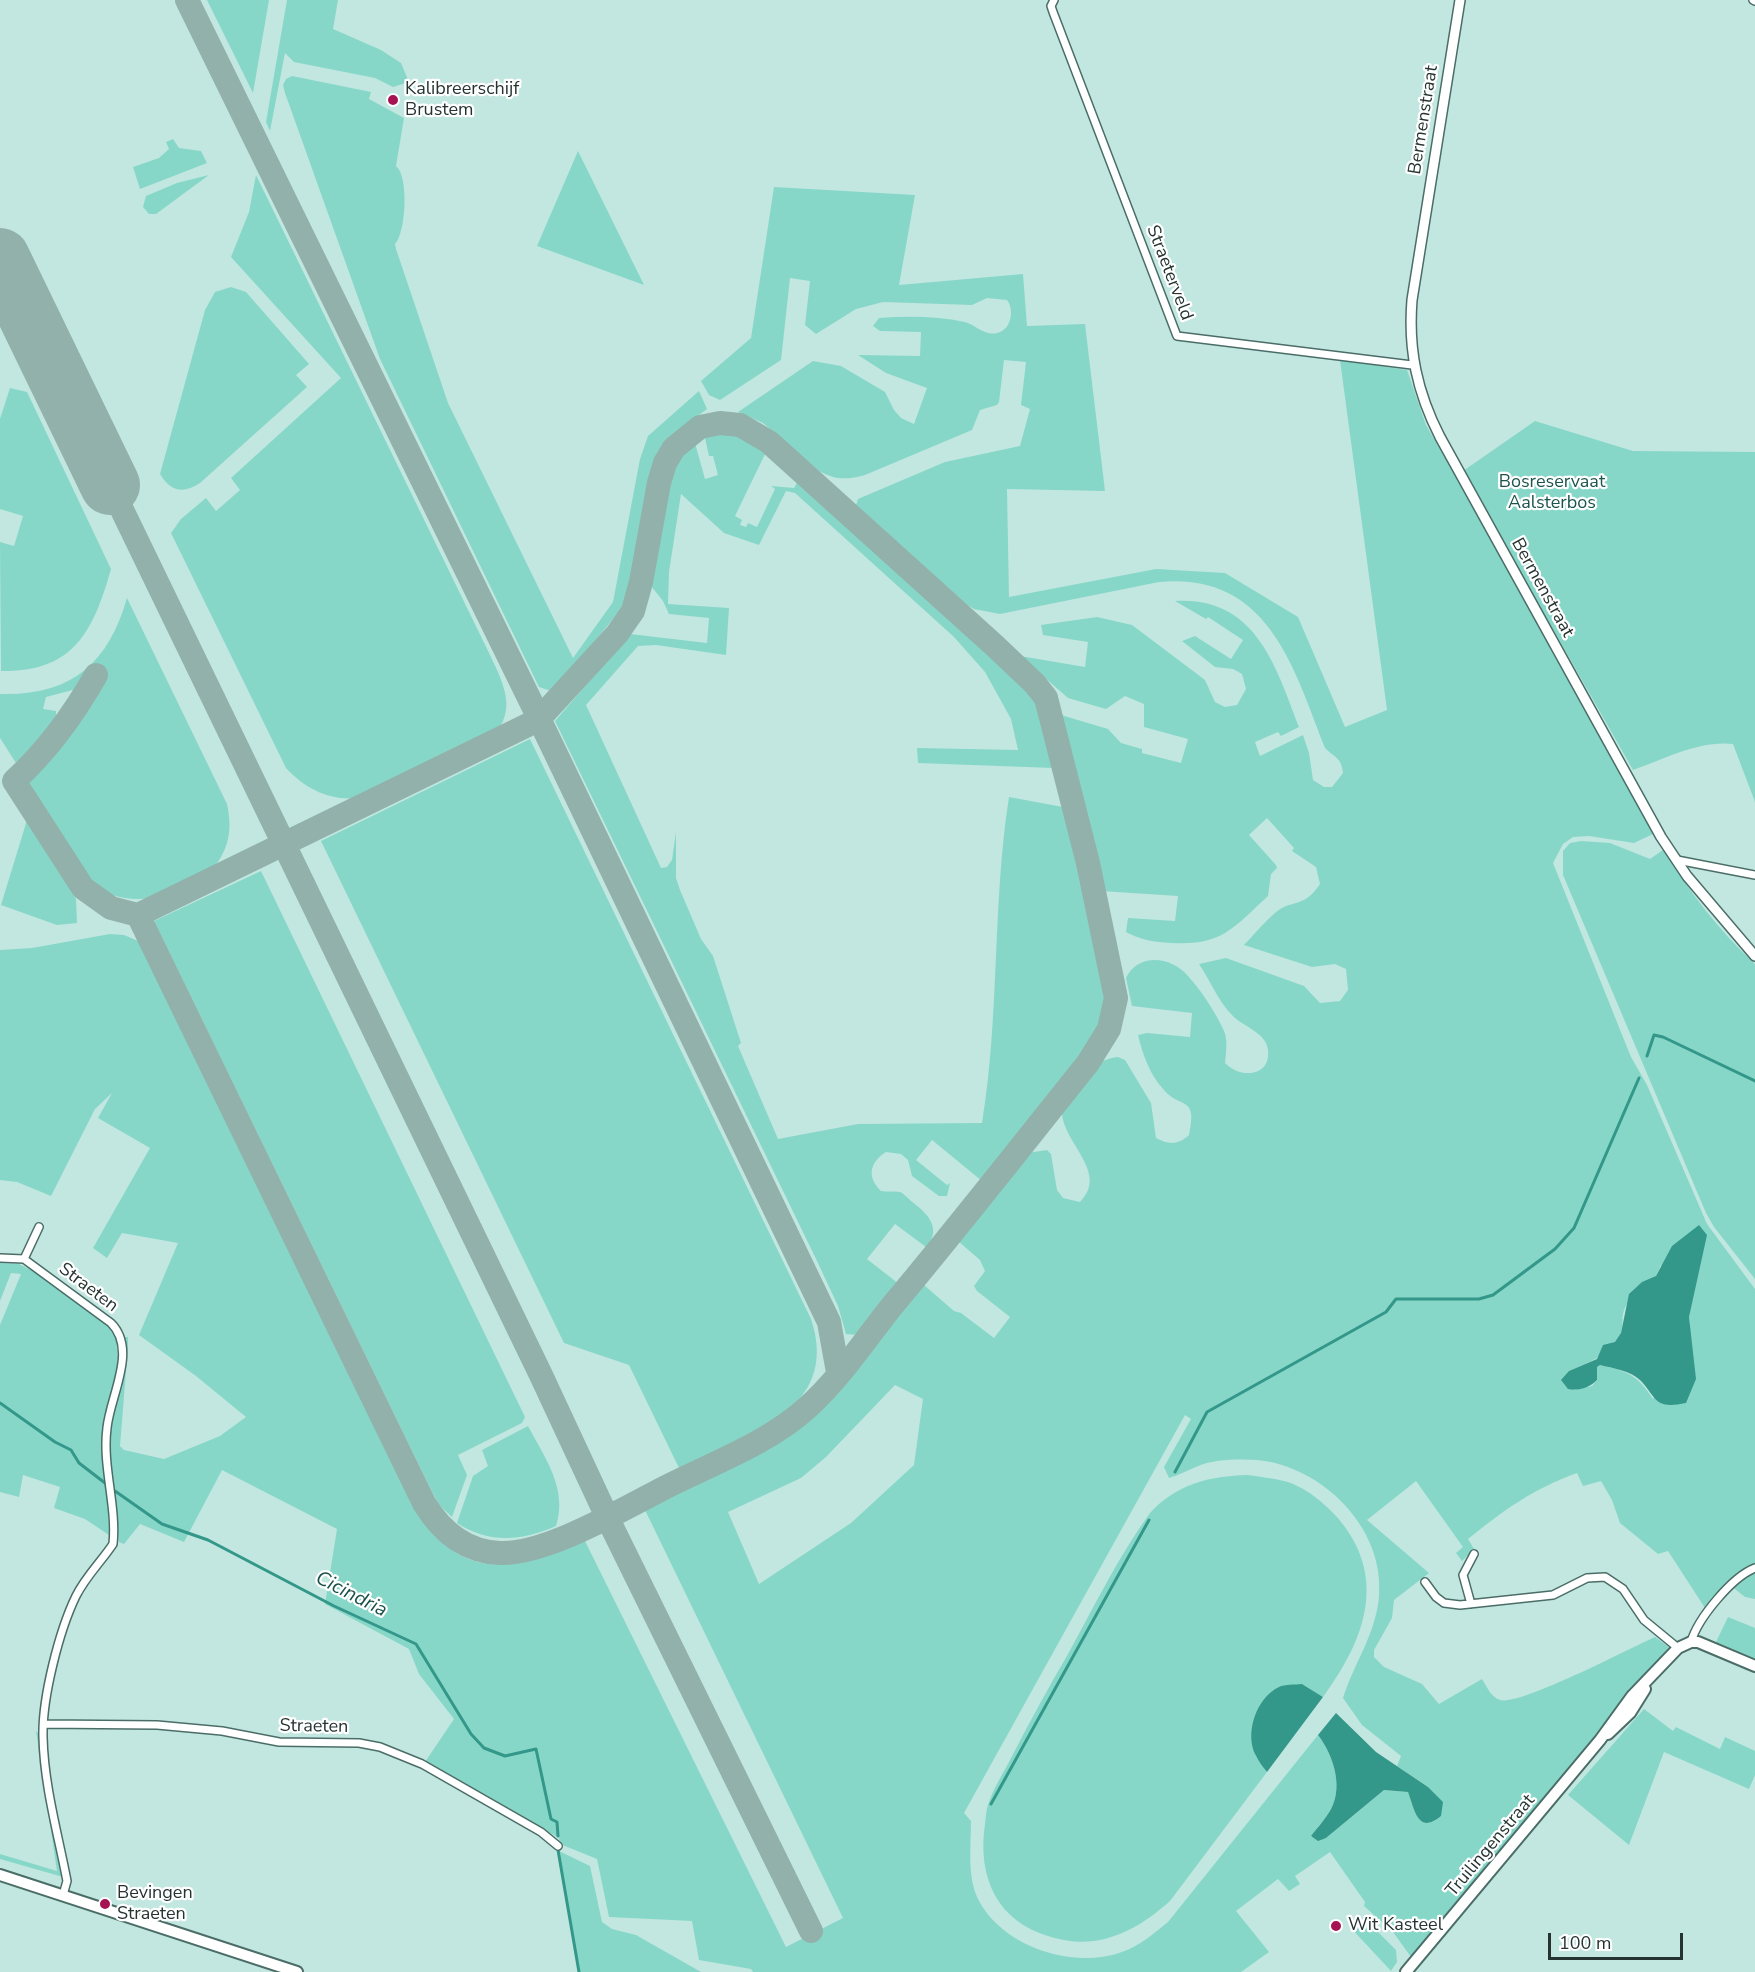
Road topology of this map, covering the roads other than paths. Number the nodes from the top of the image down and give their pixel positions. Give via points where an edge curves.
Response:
1 (1054, 0) edge
2 (1460, 0) edge
3 (1412, 364) junction
4 (1677, 861) junction
5 (1755, 875) edge
6 (1755, 956) edge
7 (39, 1227) dead end
8 (0, 1258) edge
9 (24, 1259) junction
10 (1474, 1554) dead end
11 (1755, 1568) edge
12 (1425, 1582) dead end
13 (1471, 1604) junction
14 (1691, 1642) junction
15 (1678, 1648) junction
16 (1755, 1666) edge
17 (44, 1724) junction
18 (558, 1846) dead end
19 (0, 1875) edge
20 (63, 1895) junction
21 (297, 1972) edge
22 (1406, 1972) edge

1 - 3 street, Straeterveld via 1053,12 1177,336
2 - 3 street, Bermenstraat via 1412,300
3 - 4 street, Bermenstraat via 1440,437
4 - 5 street
4 - 6 street, Bermenstraat
7 - 9 street
8 - 9 street
9 - 17 street, Straeten via 111,1323 119,1331 122,1344 120,1375 106,1437 114,1544 87,1578 66,1618
10 - 13 street via 1463,1575
11 - 14 street via 1733,1583 1699,1623
12 - 13 street via 1444,1603
13 - 15 street via 1553,1595 1587,1578 1605,1577 1623,1589 1644,1620
14 - 15 main road, Truilingenstraat
14 - 16 main road via 1706,1644
15 - 22 main road, Truilingenstraat via 1649,1682 1630,1713 1600,1740
17 - 18 street, Straeten via 157,1725 222,1731 279,1742 380,1747 422,1764 541,1832
17 - 20 street, Straeten via 46,1764 67,1881
19 - 20 main road
20 - 21 main road

